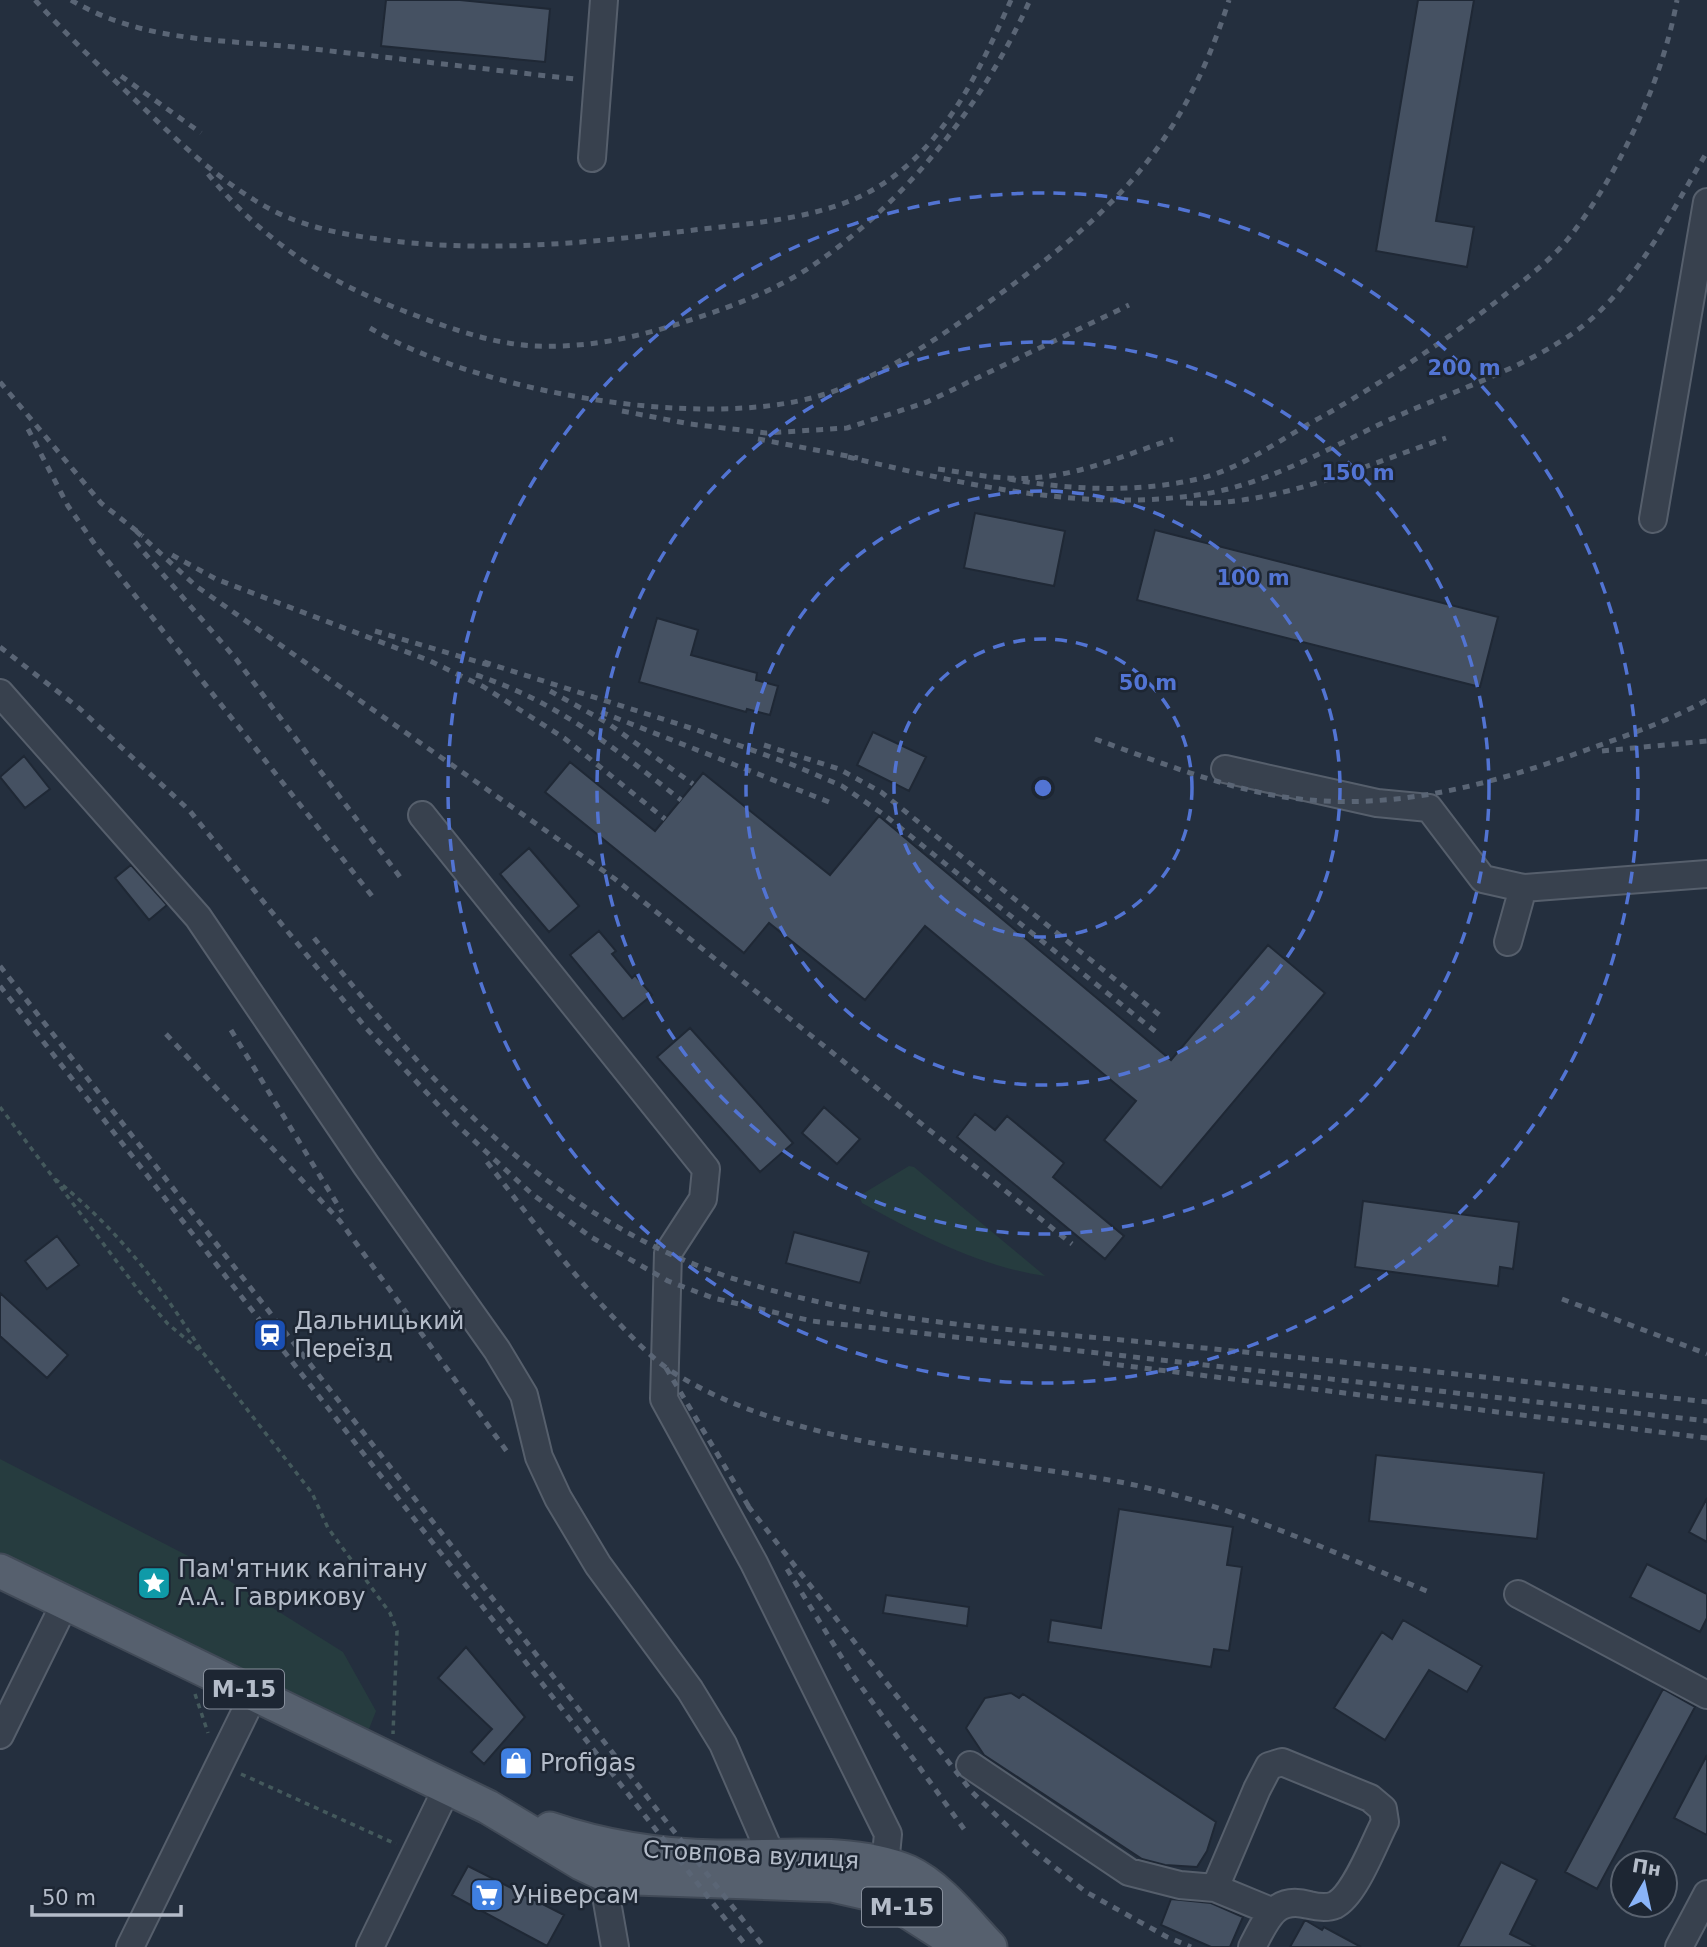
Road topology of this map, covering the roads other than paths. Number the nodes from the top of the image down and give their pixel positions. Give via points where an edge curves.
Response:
1 (604, 0) edge
2 (592, 158) dead end
3 (1707, 202) edge
4 (1653, 519) dead end
5 (0, 693) edge
6 (1225, 768) dead end
7 (422, 816) dead end
8 (1707, 874) edge
9 (1523, 888) junction
10 (1508, 942) dead end
11 (0, 1571) edge
12 (1518, 1594) dead end
13 (65, 1603) junction
14 (254, 1694) junction
15 (1707, 1695) edge
16 (0, 1735) edge
17 (970, 1765) dead end
18 (447, 1788) junction
19 (488, 1807) junction
20 (772, 1857) junction
21 (885, 1865) junction
22 (602, 1873) junction
23 (1215, 1888) junction
24 (1707, 1894) edge
25 (1271, 1911) junction
26 (130, 1947) edge
27 (370, 1947) edge
28 (615, 1947) edge
29 (963, 1947) edge
30 (990, 1947) edge
31 (1252, 1947) edge
32 (1679, 1947) edge

1 - 2 street
3 - 4 street
5 - 20 street via 205,927 497,1350 524,1395 540,1457 558,1498 598,1565 690,1690 723,1744
6 - 9 street via 1377,803 1429,808 1483,879
7 - 21 street via 706,1169 703,1199 668,1253 664,1399 754,1563 888,1834
8 - 9 street
9 - 10 street
11 - 13 main road, М-15
12 - 15 street
13 - 14 main road, М-15
13 - 16 street
14 - 18 main road, М-15
14 - 26 street
17 - 23 street via 1129,1871 1180,1885
18 - 19 main road, М-15
18 - 27 street
19 - 20 main road, Стовпова вулиця / М-15 via 587,1842 677,1854
19 - 22 main road, М-15
20 - 21 main road, Стовпова вулиця / М-15
21 - 30 main road, Стовпова вулиця / М-15 via 928,1884
22 - 28 street
22 - 29 main road, Стовпова вулиця / М-15 via 832,1885 885,1897
23 - 25 street
23 - 25 street via 1269,1766 1282,1762 1370,1798 1383,1809 1385,1822 1347,1896 1334,1906 1295,1901
24 - 32 street
25 - 31 street

